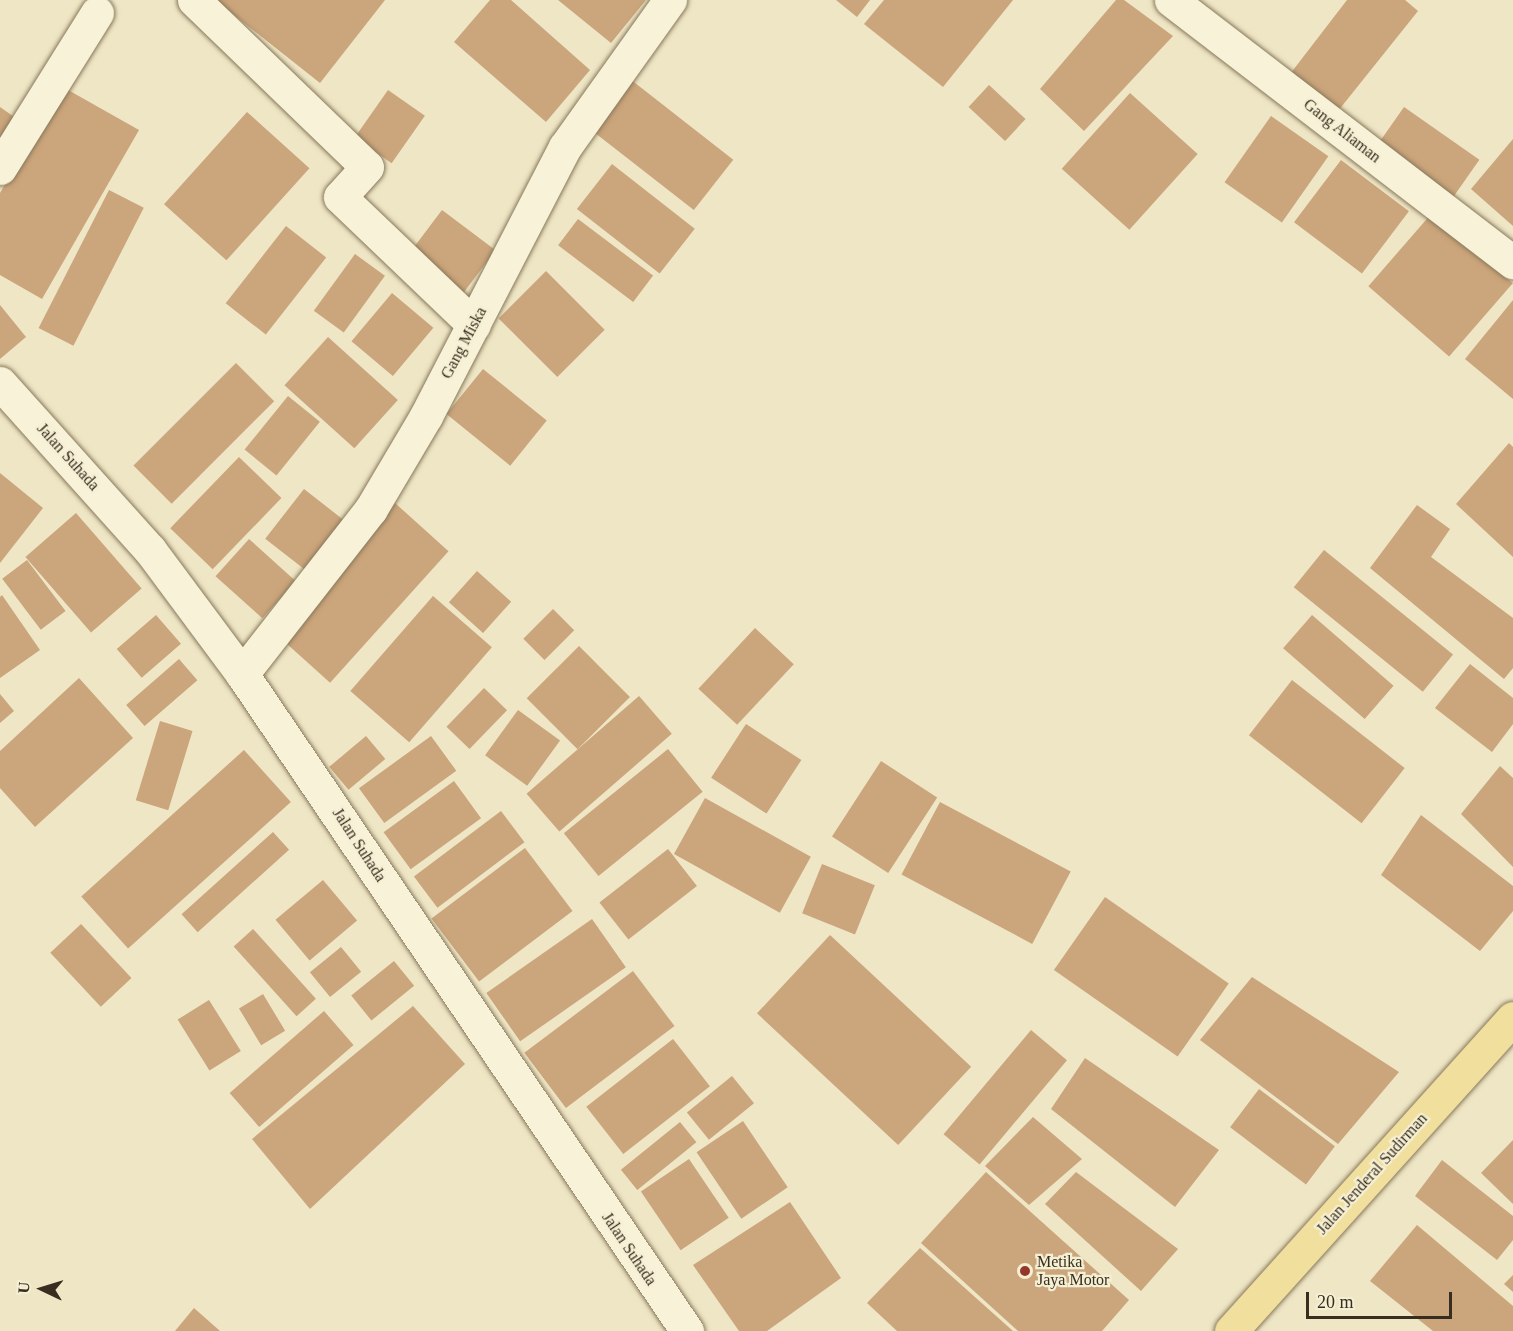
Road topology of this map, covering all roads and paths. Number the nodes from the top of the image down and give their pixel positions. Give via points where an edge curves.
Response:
1 (194, 0) edge
2 (670, 0) edge
3 (1171, 0) edge
4 (97, 13) dead end
5 (0, 168) edge
6 (1513, 262) edge
7 (474, 325) junction
8 (0, 383) edge
9 (242, 674) junction
10 (1513, 1018) edge
11 (687, 1331) edge
12 (1231, 1331) edge

1 - 7 street via 367,167 340,198
2 - 7 street, Gang Miska via 565,147
3 - 6 street, Gang Aliaman
4 - 5 street
7 - 9 street, Gang Miska via 371,509
8 - 9 street, Jalan Suhada via 150,550
9 - 11 street, Jalan Suhada
10 - 12 main road, Jalan Jenderal Sudirman

